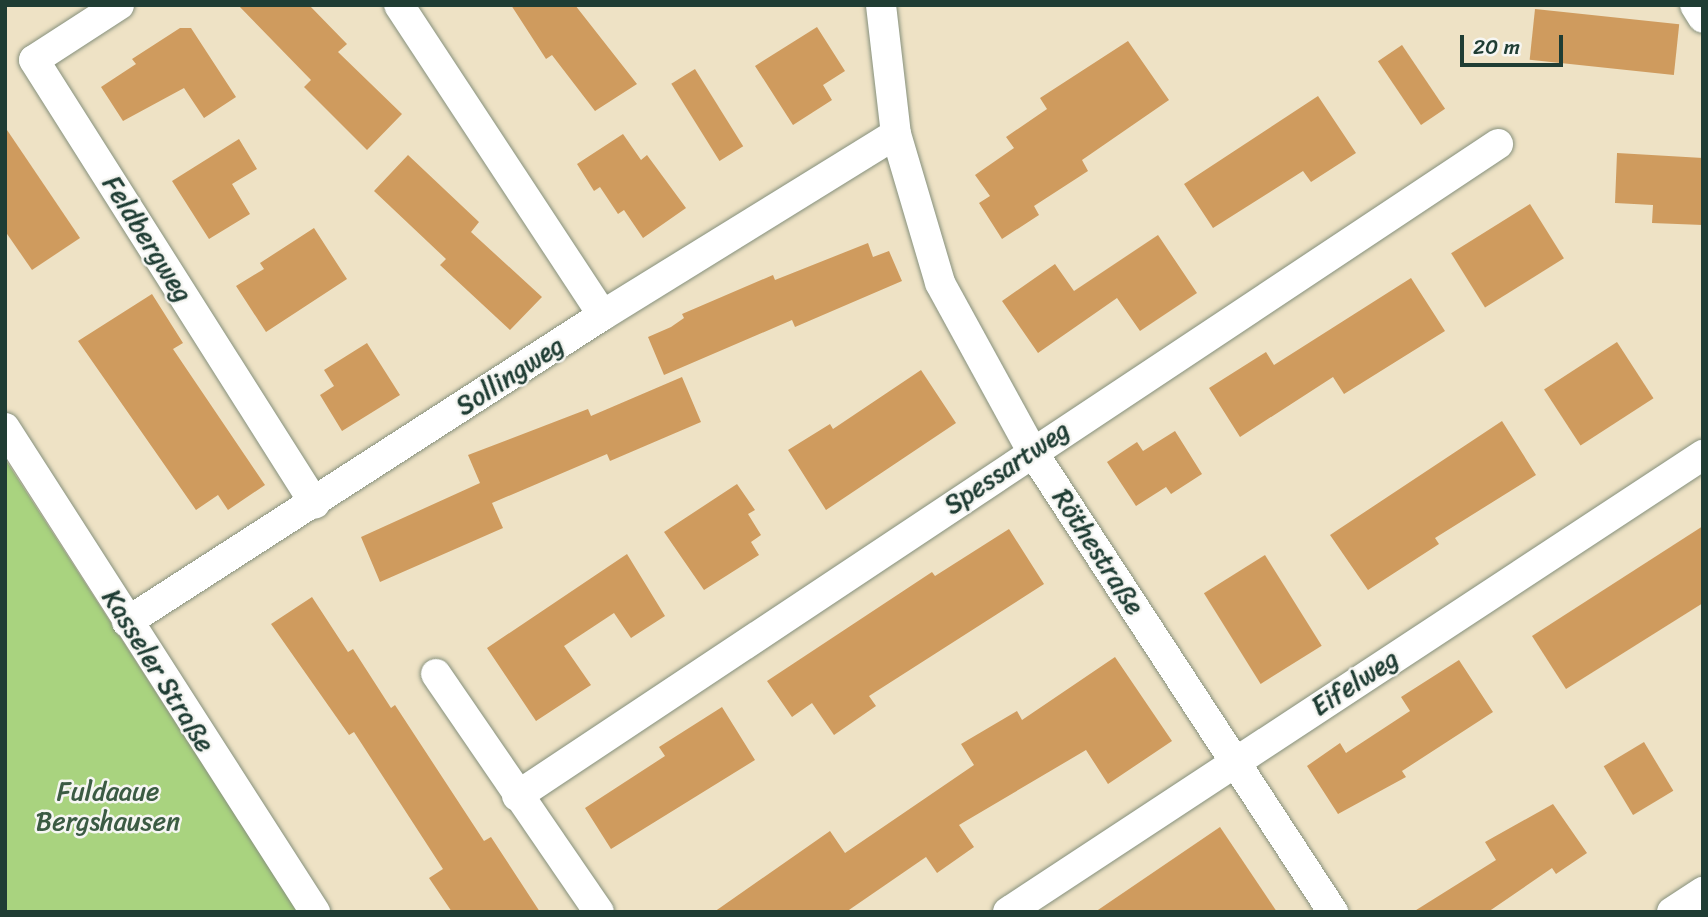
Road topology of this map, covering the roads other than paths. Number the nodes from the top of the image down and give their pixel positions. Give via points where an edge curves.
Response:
1 (119, 5) edge
2 (399, 5) edge
3 (881, 5) edge
4 (1695, 5) edge
5 (1703, 18) edge
6 (895, 134) junction
7 (1498, 144) dead end
8 (603, 314) junction
9 (5, 428) edge
10 (1032, 452) junction
11 (1703, 455) edge
12 (315, 505) junction
13 (127, 622) junction
14 (436, 674) dead end
15 (1235, 762) junction
16 (517, 796) junction
17 (1703, 892) edge
18 (315, 912) edge
19 (599, 912) edge
20 (1008, 912) edge
21 (1333, 912) edge
22 (1672, 912) edge

1 - 12 street, Feldbergweg via 34,60
2 - 8 street
3 - 6 street, Röthestraße
4 - 5 street
6 - 8 street, Sollingweg
6 - 10 street, Röthestraße via 940,283
7 - 10 street, Spessartweg
8 - 12 street, Sollingweg
9 - 13 street, Kasseler Straße
10 - 15 street, Röthestraße
10 - 16 street, Spessartweg
11 - 15 street, Eifelweg
12 - 13 street, Sollingweg
13 - 18 street, Kasseler Straße
14 - 16 street
15 - 20 street, Eifelweg
15 - 21 street, Röthestraße
16 - 19 street
17 - 22 street

